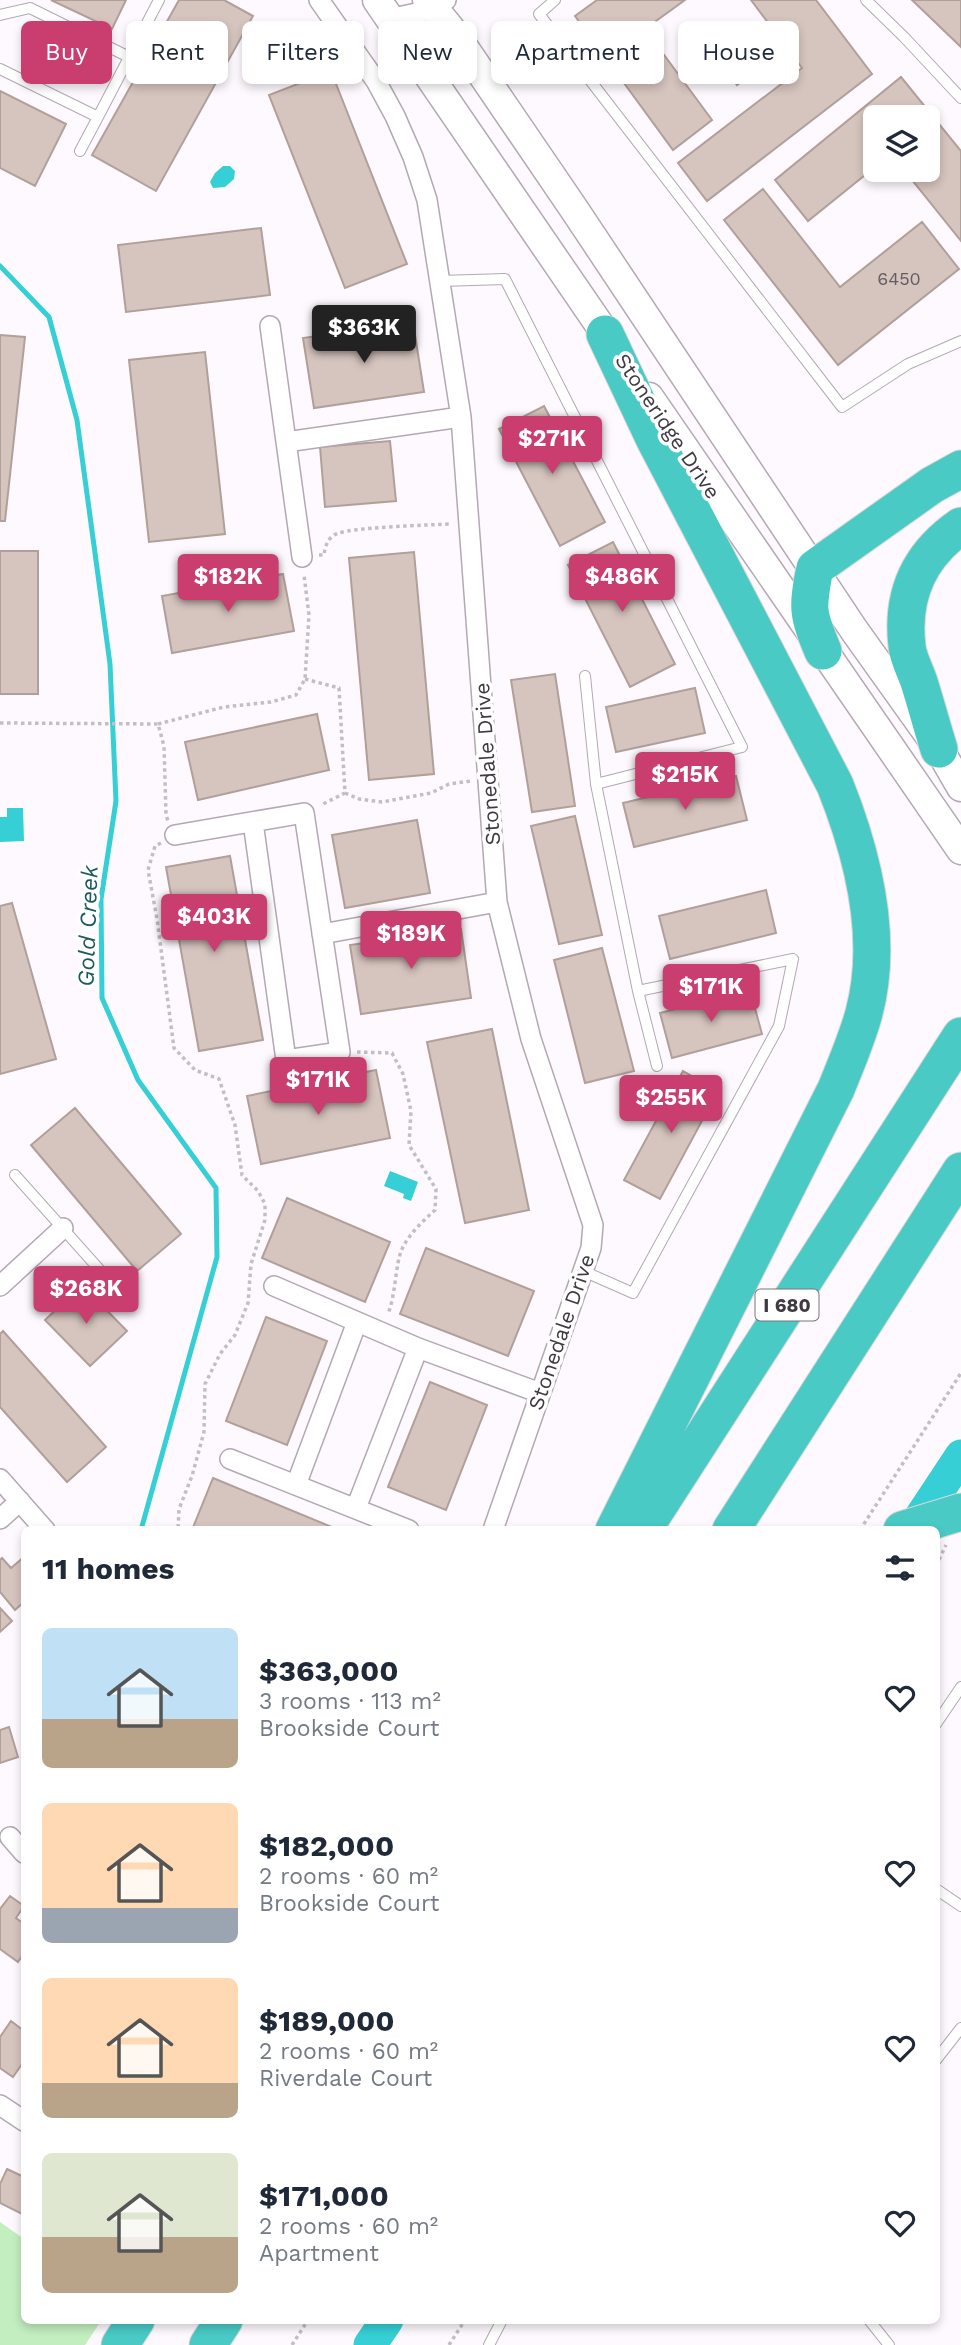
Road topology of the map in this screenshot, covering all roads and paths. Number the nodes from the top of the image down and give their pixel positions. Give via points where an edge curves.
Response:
1 (159, 0) edge
2 (319, 0) edge
3 (555, 0) edge
4 (866, 0) edge
5 (436, 3) edge
6 (389, 6) edge
7 (0, 16) edge
8 (148, 21) edge
9 (126, 56) edge
10 (126, 63) edge
11 (0, 69) edge
12 (961, 98) edge
13 (97, 117) junction
14 (80, 151) dead end
15 (440, 281) junction
16 (270, 326) dead end
17 (605, 334) junction
18 (961, 341) edge
19 (461, 417) junction
20 (286, 442) junction
21 (961, 469) edge
22 (469, 523) junction
23 (961, 526) edge
24 (302, 557) junction
25 (815, 568) junction
26 (823, 651) junction
27 (585, 676) dead end
28 (305, 679) junction
29 (0, 723) edge
30 (158, 724) junction
31 (939, 749) junction
32 (487, 777) junction
33 (596, 784) junction
34 (961, 787) edge
35 (345, 793) junction
36 (304, 813) junction
37 (253, 822) junction
38 (175, 835) junction
39 (961, 850) edge
40 (497, 902) junction
41 (322, 934) junction
42 (638, 991) junction
43 (961, 1036) edge
44 (340, 1052) junction
45 (657, 1066) dead end
46 (961, 1171) edge
47 (15, 1175) dead end
48 (62, 1228) junction
49 (583, 1271) junction
50 (107, 1278) dead end
51 (0, 1286) edge
52 (274, 1286) dead end
53 (357, 1322) junction
54 (382, 1333) junction
55 (418, 1348) junction
56 (961, 1373) edge
57 (540, 1393) junction
58 (230, 1458) dead end
59 (0, 1479) edge
60 (296, 1485) junction
61 (20, 1501) junction
62 (356, 1508) junction
63 (961, 1512) edge
64 (0, 1519) edge
65 (42, 1526) edge
66 (178, 1526) edge
67 (399, 1526) edge
68 (494, 1526) edge
69 (616, 1526) edge
70 (646, 1526) edge
71 (734, 1526) edge
72 (863, 1526) edge
73 (915, 1526) edge
74 (961, 1687) edge
75 (940, 1718) edge
76 (10, 1837) dead end
77 (21, 1850) edge
78 (940, 1892) edge
79 (961, 1906) edge
80 (961, 2028) edge
81 (940, 2055) edge
82 (0, 2105) edge
83 (21, 2119) edge
84 (133, 2324) edge
85 (221, 2324) edge
86 (305, 2324) edge
87 (463, 2324) edge
88 (500, 2324) edge
89 (872, 2324) edge
90 (120, 2345) edge
91 (208, 2345) edge
92 (292, 2345) edge
93 (449, 2345) edge
94 (489, 2345) edge
95 (889, 2345) edge

1 - 8 lane
2 - 15 street, Stonedale Drive via 376,81 399,126 427,200
3 - 18 lane via 539,14 842,407 908,364
4 - 12 lane
5 - 6 street
5 - 25 main road, Stoneridge Drive
6 - 17 main road, Stoneridge Drive
7 - 9 lane via 30,8
10 - 13 lane
11 - 13 lane
13 - 14 lane
15 - 19 street, Stonedale Drive
15 - 33 lane via 505,279 742,747
16 - 20 street
17 - 26 main road, Stoneridge Drive
17 - 69 highway via 655,440 835,785 853,829 870,921 865,1011 836,1089
19 - 20 street
19 - 22 street, Stonedale Drive
20 - 24 street
21 - 25 highway
22 - 24 path via 335,534 324,555
22 - 32 street, Stonedale Drive
23 - 31 highway via 925,559 911,587 905,617 907,649
24 - 28 path via 309,615
25 - 26 highway via 809,618
25 - 31 main road, Stoneridge Drive
26 - 39 main road, Stoneridge Drive
27 - 33 lane
28 - 30 path via 296,695
28 - 35 path via 339,688
29 - 30 path
30 - 38 path via 164,746 166,815
31 - 34 main road, Stoneridge Drive
32 - 35 path via 382,802
32 - 40 street, Stonedale Drive
33 - 42 lane
35 - 36 path
36 - 37 street
36 - 41 street
37 - 38 street
37 - 44 street via 286,1060
38 - 66 path via 155,846 148,870 174,1048 195,1070 219,1079 235,1125 242,1175 265,1204 265,1220 251,1264 248,1304 236,1335 205,1384 204,1432 179,1509
40 - 41 street
40 - 49 street, Stonedale Drive via 531,1040 593,1225
41 - 44 street
42 - 45 lane
42 - 49 lane via 793,959 779,1026 633,1293
43 - 70 highway, I 680
44 - 54 path via 392,1053 411,1111 409,1145 436,1189 435,1210 402,1249 394,1299
46 - 71 highway
47 - 48 lane
48 - 50 lane
48 - 51 street
49 - 57 street, Stonedale Drive
52 - 53 street
53 - 54 street
53 - 60 street
54 - 55 street
55 - 57 street
55 - 62 street
56 - 72 path
57 - 68 street, Stonedale Drive
58 - 60 street
59 - 61 street
60 - 62 street
61 - 64 street
61 - 65 street
62 - 67 street
63 - 73 highway
74 - 75 lane
76 - 77 street
78 - 79 lane
80 - 81 lane
82 - 83 street
84 - 90 highway
85 - 91 highway
86 - 92 path
87 - 93 path
88 - 94 lane
89 - 95 lane

